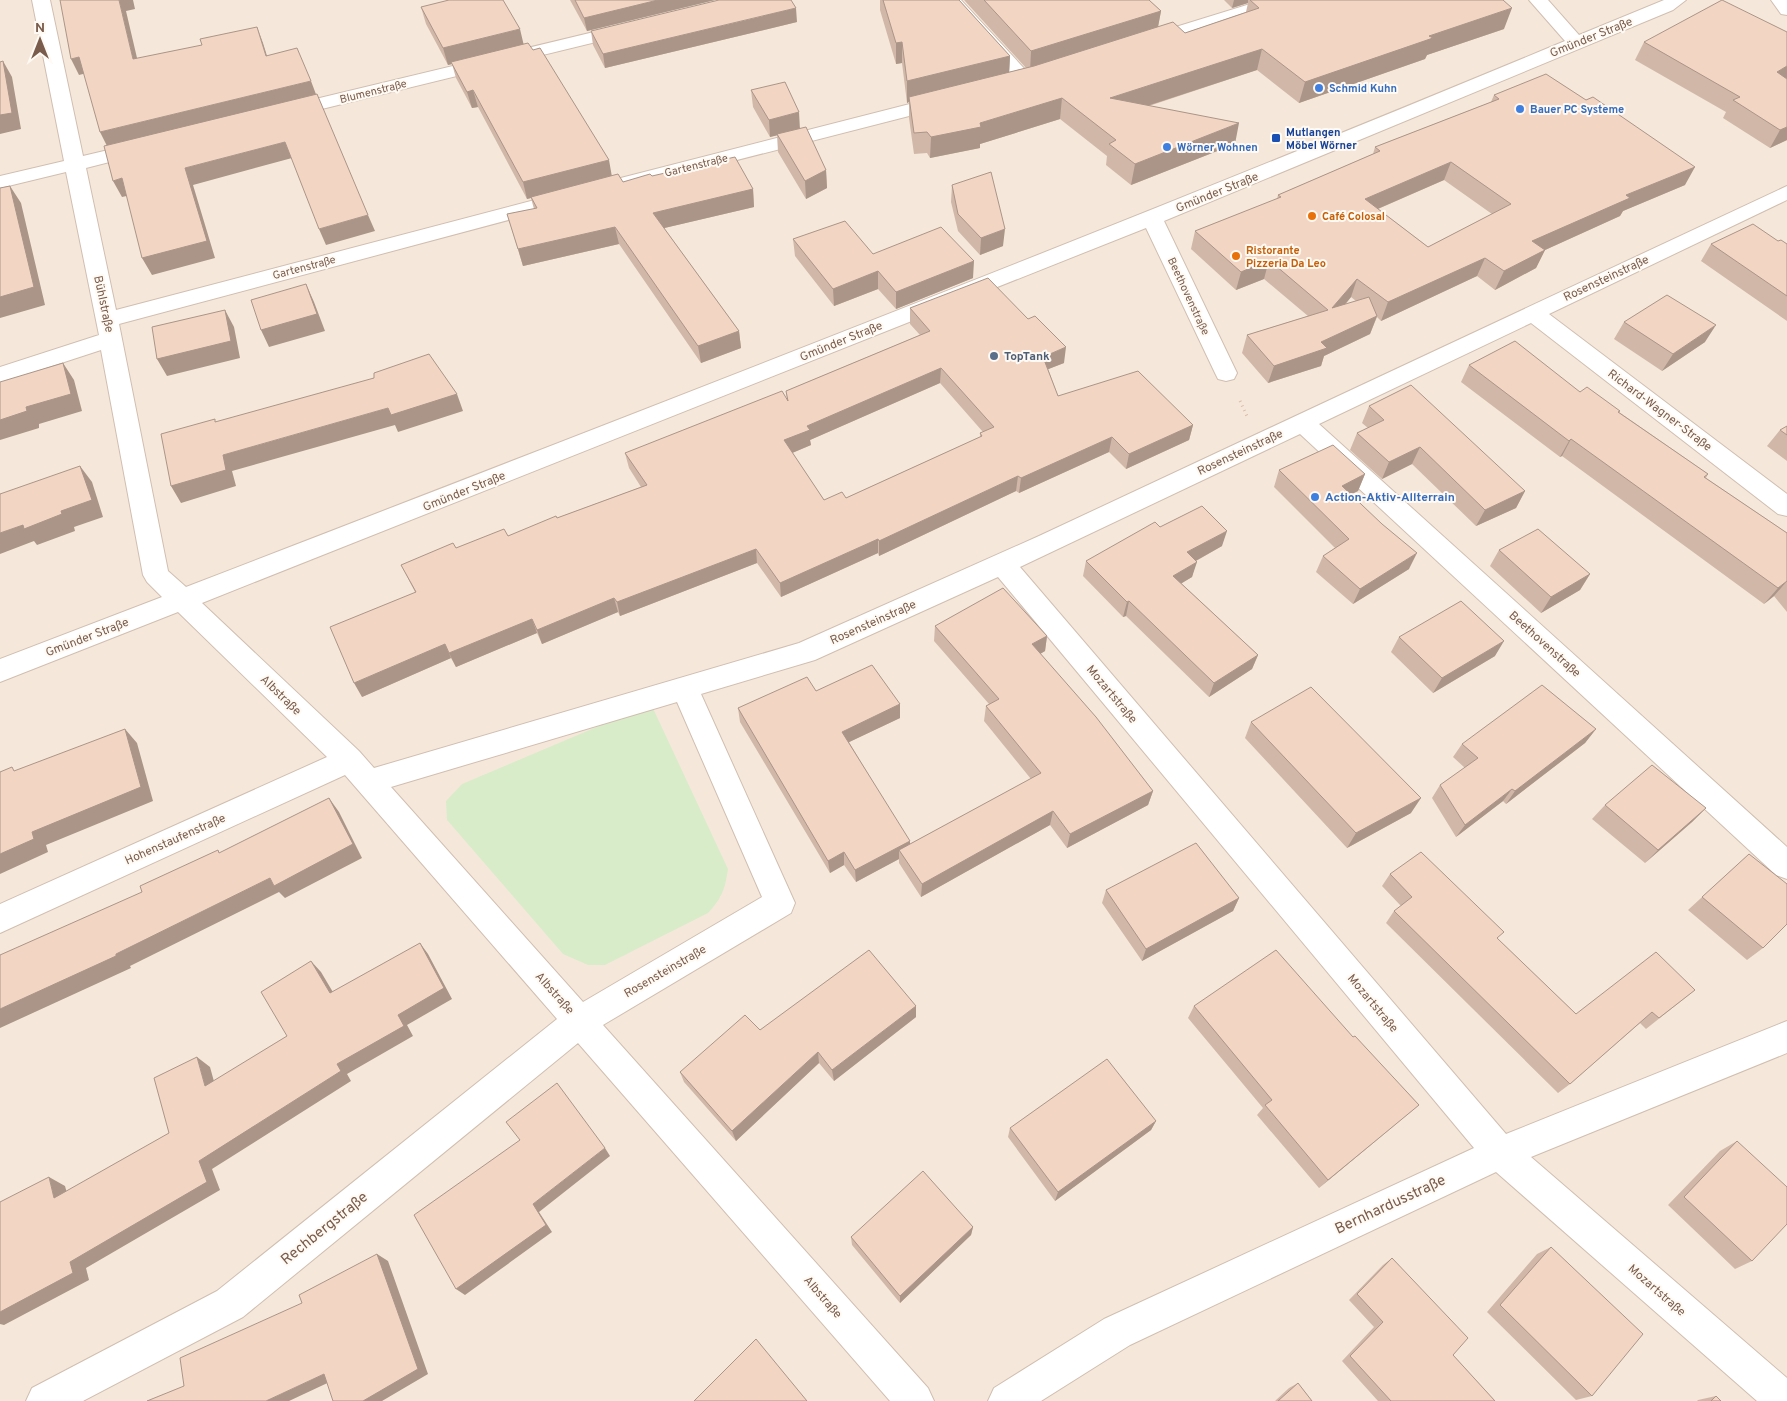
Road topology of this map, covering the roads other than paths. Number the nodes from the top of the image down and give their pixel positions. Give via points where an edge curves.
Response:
1 (41, 0) edge
2 (951, 0) edge
3 (1282, 0) edge
4 (1538, 0) edge
5 (1677, 0) edge
6 (1780, 0) edge
7 (1787, 10) edge
8 (640, 26) edge
9 (1576, 43) junction
10 (1129, 48) edge
11 (1044, 75) edge
12 (967, 95) edge
13 (266, 117) edge
14 (161, 143) edge
15 (74, 164) junction
16 (0, 182) edge
17 (1787, 192) edge
18 (1152, 218) junction
19 (1533, 313) junction
20 (109, 330) junction
21 (1226, 373) road end
22 (0, 374) edge
23 (1302, 422) junction
24 (1787, 507) edge
25 (1002, 564) junction
26 (180, 600) junction
27 (0, 671) edge
28 (684, 687) junction
29 (358, 771) junction
30 (1787, 866) edge
31 (0, 919) edge
32 (580, 1021) junction
33 (1787, 1037) edge
34 (1500, 1152) junction
35 (45, 1401) edge
36 (915, 1401) edge
37 (1007, 1401) edge
38 (1785, 1401) edge

1 - 15 street, Bühlstraße
2 - 11 street via 1015,83
3 - 10 street
4 - 9 street
5 - 9 street, Gmünder Straße
6 - 7 street
8 - 13 street, Blumenstraße
9 - 18 street, Gmünder Straße
12 - 20 street, Gartenstraße via 591,191
14 - 15 street
15 - 16 street
15 - 20 street, Bühlstraße
17 - 19 street, Rosensteinstraße via 1738,225
18 - 21 street, Beethovenstraße
18 - 26 street, Gmünder Straße
19 - 23 street, Rosensteinstraße
19 - 24 street, Richard-Wagner-Straße
20 - 22 street, Gartenstraße
20 - 26 street, Bühlstraße via 156,575
23 - 25 street, Rosensteinstraße
23 - 30 street, Beethovenstraße
25 - 28 street, Rosensteinstraße via 806,652
25 - 34 street, Mozartstraße
26 - 27 street, Gmünder Straße
26 - 29 street, Albstraße
28 - 29 street, Rosensteinstraße
28 - 32 street, Rosensteinstraße via 780,903
29 - 31 street, Hohenstaufenstraße
29 - 32 street, Albstraße
32 - 35 street, Rechbergstraße via 230,1304
32 - 36 street, Albstraße
33 - 34 street, Bernhardusstraße
34 - 37 street, Bernhardusstraße via 1117,1332
34 - 38 street, Mozartstraße

